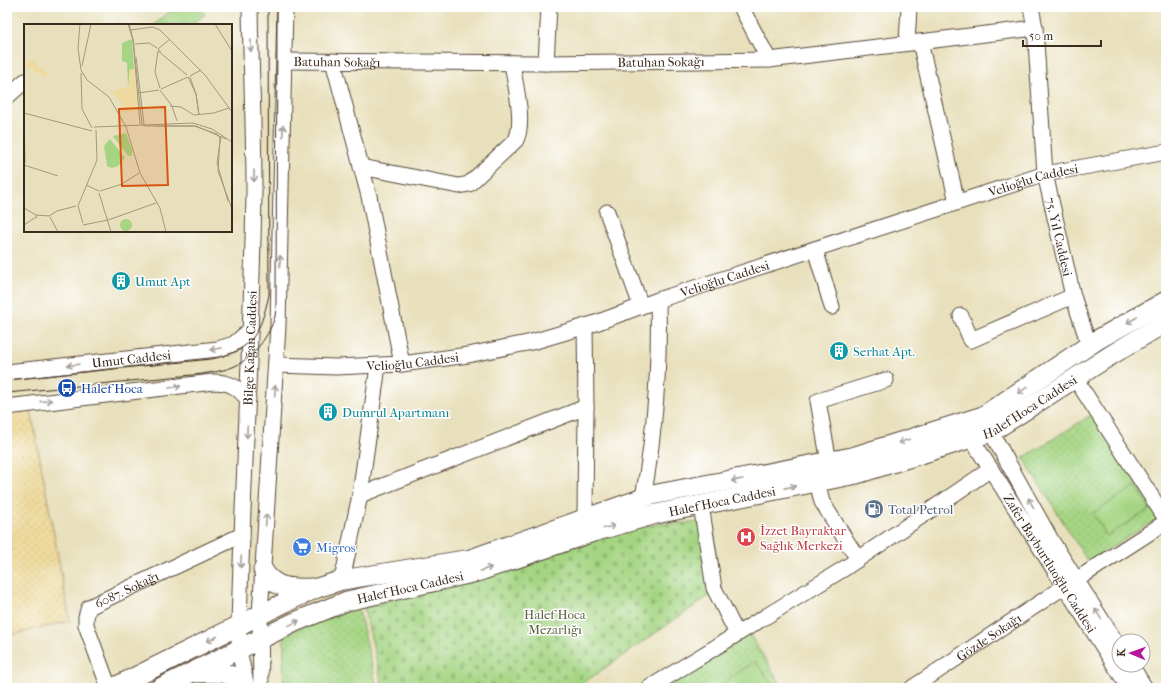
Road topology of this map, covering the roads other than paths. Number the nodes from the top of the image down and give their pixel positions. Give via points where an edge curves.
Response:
1 (250, 7) edge
2 (285, 7) edge
3 (549, 7) edge
4 (741, 7) edge
5 (909, 7) edge
6 (1031, 7) edge
7 (1035, 28) junction
8 (913, 42) junction
9 (769, 60) junction
10 (285, 61) junction
11 (333, 61) junction
12 (512, 63) junction
13 (546, 63) junction
14 (24, 82) edge
15 (7, 97) edge
16 (1166, 152) edge
17 (361, 167) junction
18 (1045, 174) junction
19 (957, 202) junction
20 (607, 212) dead end
21 (815, 249) junction
22 (1073, 296) junction
23 (658, 300) junction
24 (1166, 301) edge
25 (641, 306) junction
26 (832, 307) dead end
27 (961, 316) dead end
28 (1166, 322) edge
29 (584, 326) junction
30 (249, 331) junction
31 (1089, 345) junction
32 (402, 364) junction
33 (277, 366) junction
34 (378, 366) junction
35 (7, 372) edge
36 (1075, 378) junction
37 (886, 380) dead end
38 (248, 400) junction
39 (586, 406) junction
40 (7, 407) edge
41 (991, 432) junction
42 (971, 438) junction
43 (829, 462) junction
44 (991, 470) junction
45 (817, 482) junction
46 (360, 495) junction
47 (642, 498) junction
48 (701, 505) junction
49 (585, 518) junction
50 (1166, 519) edge
51 (1166, 522) edge
52 (242, 535) junction
53 (858, 559) junction
54 (263, 570) junction
55 (342, 580) junction
56 (1071, 583) junction
57 (317, 588) junction
58 (260, 615) junction
59 (239, 625) junction
60 (737, 634) junction
61 (1111, 636) edge
62 (259, 641) junction
63 (239, 650) junction
64 (191, 673) junction
65 (1136, 673) edge
66 (109, 688) edge
67 (113, 688) edge
68 (160, 688) edge
69 (244, 688) edge
70 (247, 688) edge
71 (261, 688) edge
72 (649, 688) edge
73 (912, 688) edge
74 (1129, 688) edge
75 (1145, 688) edge

1 -> 30 street, Bilge Kağan Caddesi via 254,190
2 - 10 street, Bilge Kağan Caddesi
3 - 13 street
4 - 9 street
5 - 8 street
6 - 7 street, 75. Yıl Caddesi
7 - 8 street, Batuhan Sokağı
7 - 18 street, 75. Yıl Caddesi
8 - 9 street, Batuhan Sokağı
8 - 19 street
9 - 13 street, Batuhan Sokağı
10 - 11 street, Batuhan Sokağı
33 -> 10 street, Bilge Kağan Caddesi
11 - 12 street, Batuhan Sokağı
11 - 17 street
12 - 13 street, Batuhan Sokağı
12 - 17 street via 520,124 518,135 516,140 469,184 459,186
14 - 15 street
16 - 18 street, Velioğlu Caddesi
17 - 32 street
18 - 19 street, Velioğlu Caddesi
18 - 22 street, 75. Yıl Caddesi
19 - 21 street, Velioğlu Caddesi
20 - 25 street
21 - 23 street, Velioğlu Caddesi
21 - 26 street
22 - 27 street via 971,340
22 - 31 street, 75. Yıl Caddesi
23 - 25 street, Velioğlu Caddesi
23 - 47 street via 657,392 649,463
24 -> 31 main road, Halef Hoca Caddesi
25 - 29 street, Velioğlu Caddesi
28 - 36 main road, Halef Hoca Caddesi
29 - 32 street, Velioğlu Caddesi via 501,349
29 - 39 street
30 -> 35 street, Umut Caddesi via 234,344 218,349
30 - 38 street, Bilge Kağan Caddesi
31 -> 43 main road, Halef Hoca Caddesi via 983,416
32 - 34 street, Velioğlu Caddesi
33 - 34 street, Velioğlu Caddesi
54 -> 33 street, Bilge Kağan Caddesi
34 - 46 street
36 - 41 main road, Halef Hoca Caddesi
36 - 50 street
37 - 43 street via 818,401
40 -> 38 street via 213,382 234,386
38 -> 52 street, Bilge Kağan Caddesi
39 - 46 street
39 - 49 street
41 - 42 main road, Halef Hoca Caddesi
56 -> 41 street, Zafer Bayburtluoğlu Caddesi via 1051,540
42 - 44 street, Zafer Bayburtluoğlu Caddesi
42 - 45 main road, Halef Hoca Caddesi via 857,474
43 -> 47 main road, Halef Hoca Caddesi
44 - 53 street
44 - 56 street, Zafer Bayburtluoğlu Caddesi
48 -> 45 main road, Halef Hoca Caddesi
45 - 53 street via 822,502
46 - 55 street
47 - 49 main road, Halef Hoca Caddesi
48 - 60 street via 714,588
62 -> 48 main road, Halef Hoca Caddesi via 295,622 347,601 477,572 593,532 656,514
49 - 55 main road, Halef Hoca Caddesi via 471,559
51 - 56 street, Gözde Sokağı
52 -> 59 street, Bilge Kağan Caddesi
52 - 66 street, 6087. Sokağı via 89,607 86,625
53 - 60 street
54 - 57 main road via 267,578 284,587
54 - 58 street, Bilge Kağan Caddesi
55 - 57 main road, Halef Hoca Caddesi
61 -> 56 street, Zafer Bayburtluoğlu Caddesi
56 - 73 street, Gözde Sokağı
56 - 74 street, Zafer Bayburtluoğlu Caddesi
57 - 58 main road, Halef Hoca Caddesi
58 - 59 main road, Halef Hoca Caddesi
58 - 62 street, Bilge Kağan Caddesi
59 - 63 street, Bilge Kağan Caddesi
59 -> 67 main road, Halef Hoca Caddesi
60 - 72 street
62 - 63 main road, Halef Hoca Caddesi
62 - 71 street, Bilge Kağan Caddesi
63 - 64 main road, Halef Hoca Caddesi
63 - 70 street, Bilge Kağan Caddesi
64 - 68 main road, Halef Hoca Caddesi
64 - 69 main road via 229,674 241,682
65 - 75 street

